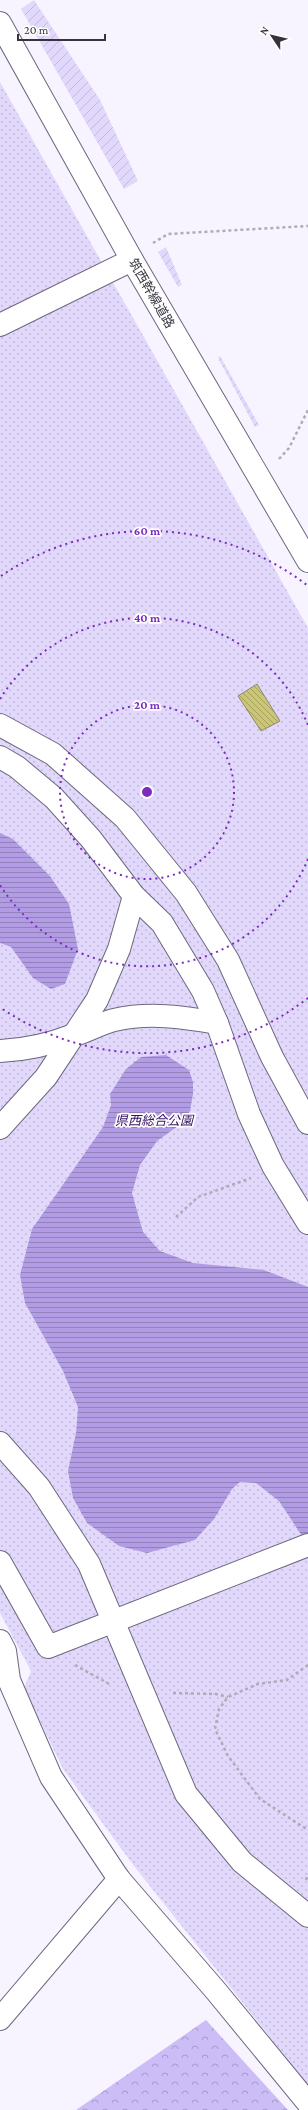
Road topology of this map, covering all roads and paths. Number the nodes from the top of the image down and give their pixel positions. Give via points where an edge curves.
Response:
1 (0, 23) edge
2 (308, 226) edge
3 (131, 258) junction
4 (0, 325) edge
5 (308, 410) edge
6 (278, 460) dead end
7 (308, 561) edge
8 (0, 725) edge
9 (0, 757) edge
10 (134, 896) junction
11 (217, 1023) junction
12 (73, 1036) junction
13 (0, 1051) edge
14 (308, 1123) edge
15 (0, 1128) edge
16 (276, 1170) junction
17 (176, 1217) dead end
18 (308, 1223) edge
19 (0, 1443) edge
20 (308, 1545) edge
21 (0, 1562) edge
22 (114, 1621) junction
23 (0, 1641) edge
24 (308, 1665) edge
25 (5, 1682) edge
26 (308, 1830) edge
27 (119, 1879) junction
28 (308, 1916) edge
29 (0, 2019) edge
30 (308, 2103) edge

1 - 3 street, 筑西幹線道路
2 - 3 path via 168,234
3 - 4 street
3 - 7 street, 筑西幹線道路
5 - 6 path via 289,448
8 - 14 street via 53,754 125,818 186,893 228,960 272,1057
9 - 10 street via 17,767 54,798 91,839
10 - 11 street via 162,923 203,991
10 - 12 street via 119,949 97,1000
11 - 12 street via 179,1016 138,1016 113,1020
11 - 16 street via 248,1114
12 - 13 street via 22,1050
12 - 15 street via 46,1077
16 - 17 path via 198,1197
16 - 18 street
19 - 22 street via 39,1487 90,1564
20 - 22 street
21 - 22 street via 48,1647
22 - 28 street via 186,1794 242,1862
23 - 25 street via 5,1651
24 - 26 path via 287,1680 258,1684 228,1697 219,1709 215,1729 228,1756 260,1799
25 - 27 street via 51,1777
27 - 29 street
27 - 30 street

